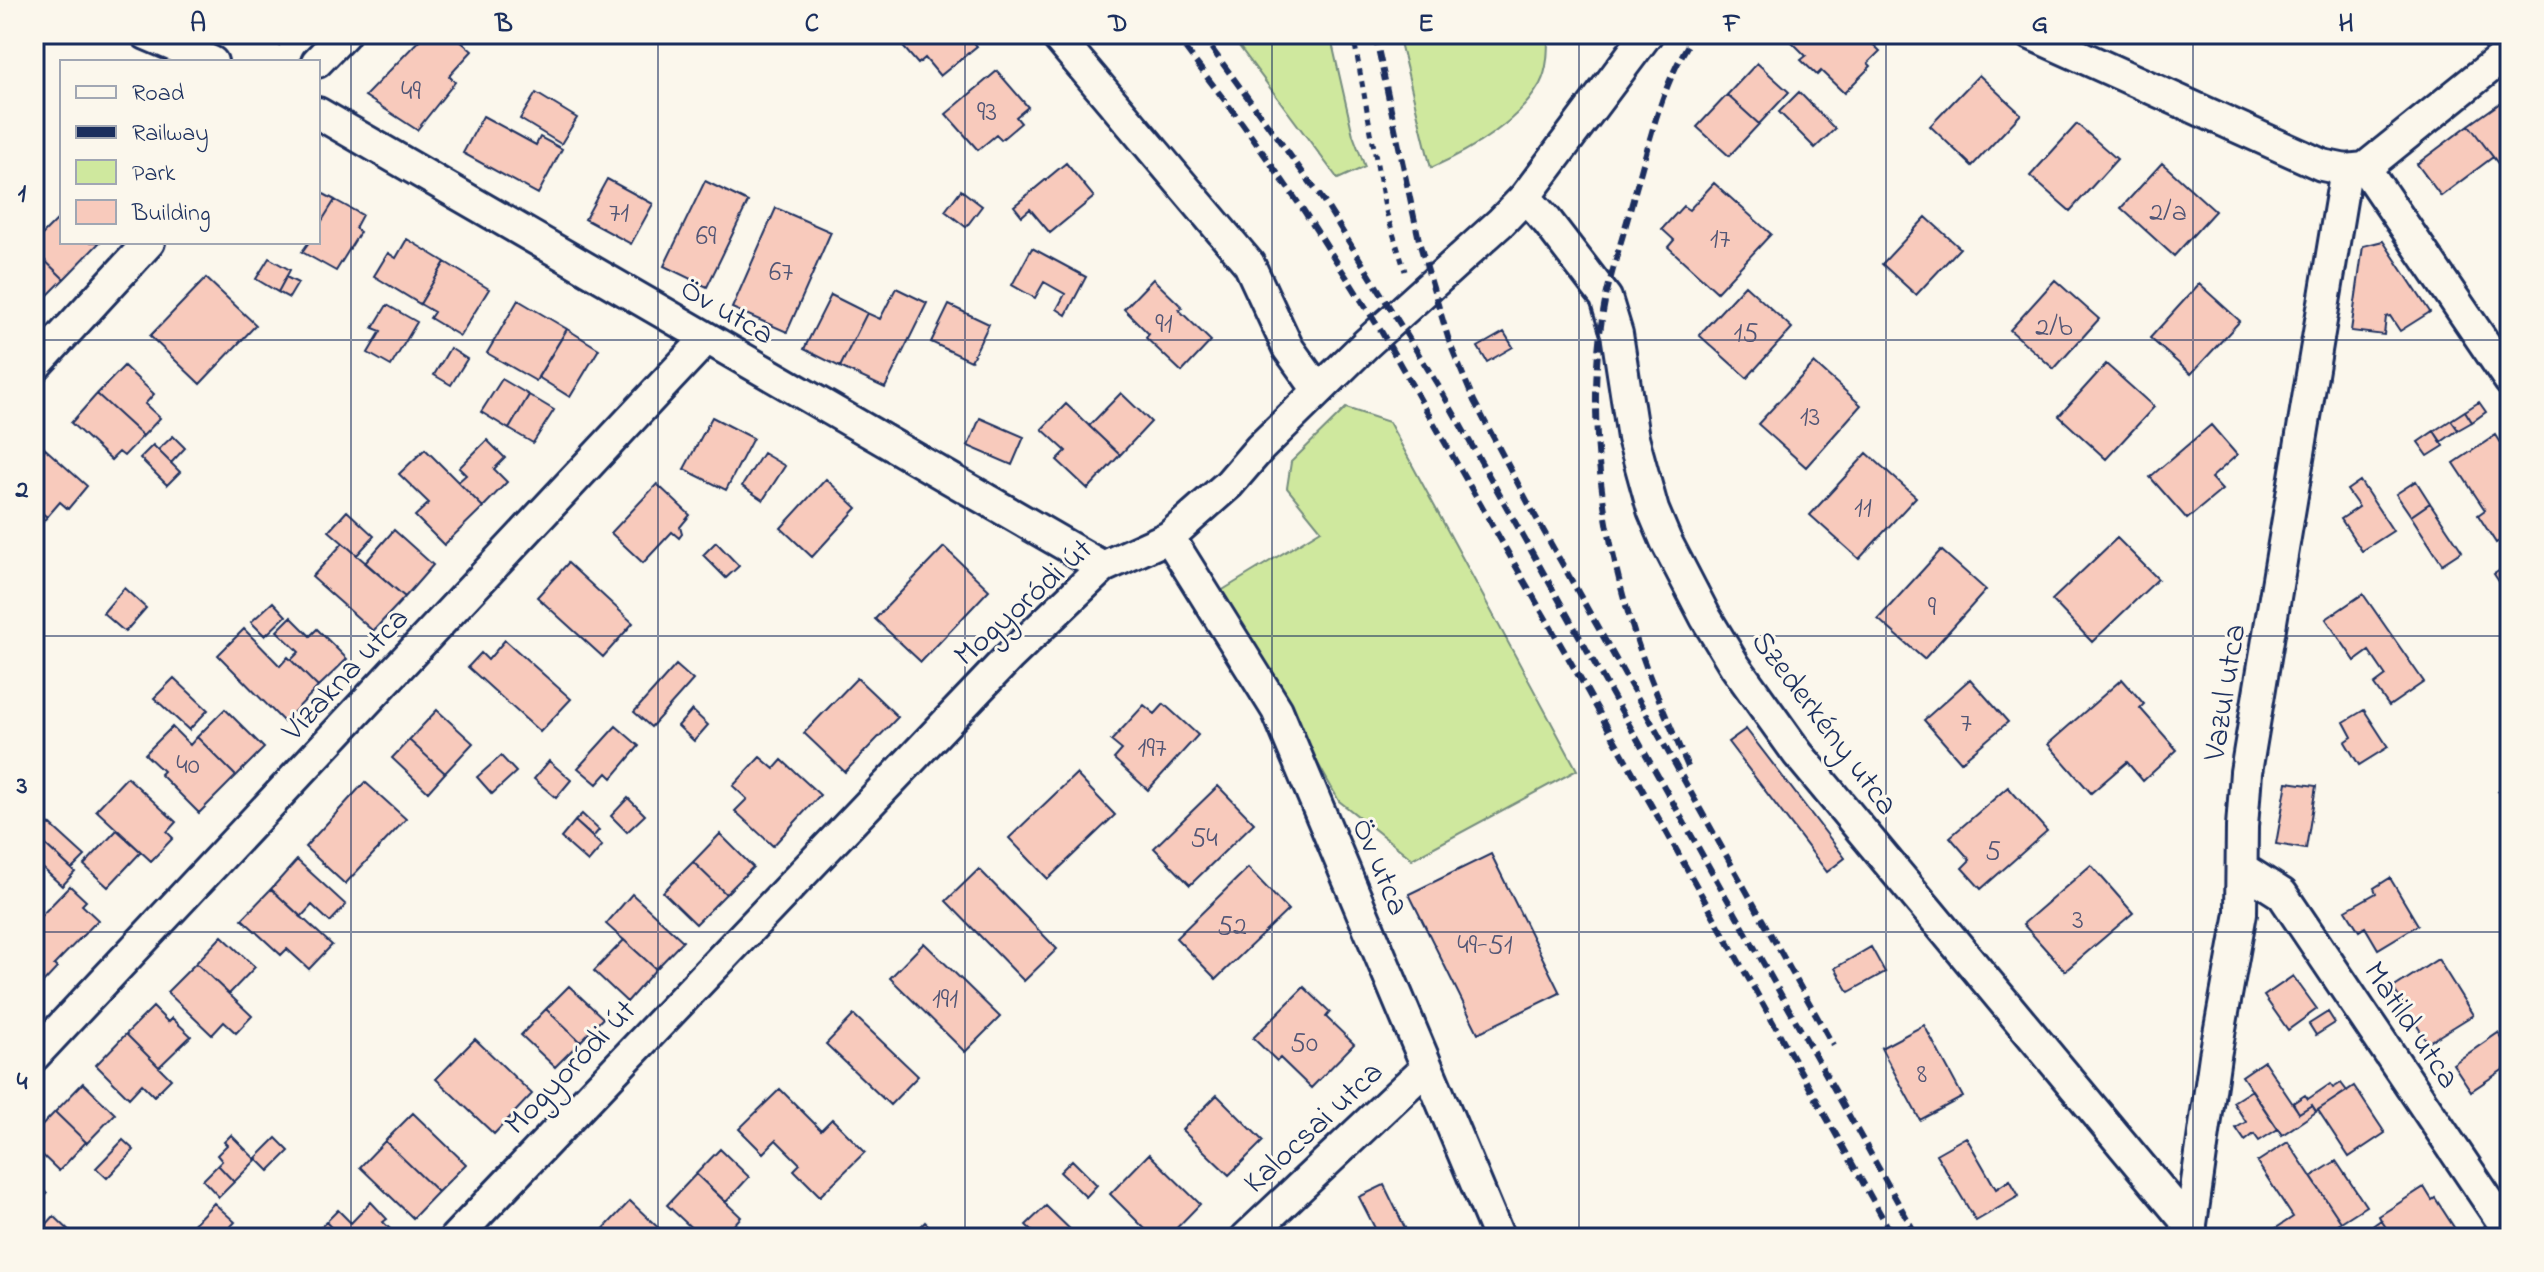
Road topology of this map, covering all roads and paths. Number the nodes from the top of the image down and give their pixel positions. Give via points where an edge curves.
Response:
1 (146, 34) edge
2 (344, 34) edge
3 (1055, 34) edge
4 (1353, 34) edge
5 (1647, 34) edge
6 (2031, 34) edge
7 (2510, 51) edge
8 (207, 60) edge
9 (319, 60) edge
10 (320, 114) edge
11 (2355, 169) junction
12 (1525, 197) junction
13 (147, 244) edge
14 (1415, 300) junction
15 (706, 339) junction
16 (34, 367) edge
17 (2510, 381) edge
18 (1318, 390) junction
19 (1169, 537) junction
20 (1103, 567) junction
21 (2243, 869) junction
22 (34, 1056) edge
23 (1427, 1067) junction
24 (2190, 1232) edge
25 (2510, 1233) edge
26 (455, 1238) edge
27 (1246, 1238) edge
28 (1499, 1238) edge

1 - 8 street
2 - 9 street
3 - 18 street via 1249,264 1288,348
4 - 14 path via 1385,208
5 - 12 street, Mogyoródi út
6 - 11 street via 2322,165
7 - 11 street
10 - 15 street, Öv utca
11 - 17 street
11 - 21 street, Vazul utca via 2246,772
12 - 14 street, Mogyoródi út
12 - 24 street, Szederkény utca via 1606,298 1653,510 1735,666 1798,754
13 - 16 street
14 - 18 street, Mogyoródi út
15 - 20 street, Öv utca
15 - 22 street, Vízakna utca
18 - 19 street, Mogyoródi út via 1229,484
19 - 20 street, Mogyoródi út
19 - 23 street, Öv utca via 1277,710
20 - 26 street, Mogyoródi út via 1009,657
21 - 24 street, Vazul utca via 2241,913
21 - 25 street, Matild utca via 2282,894
23 - 27 street, Kalocsai utca
23 - 28 street, Öv utca

